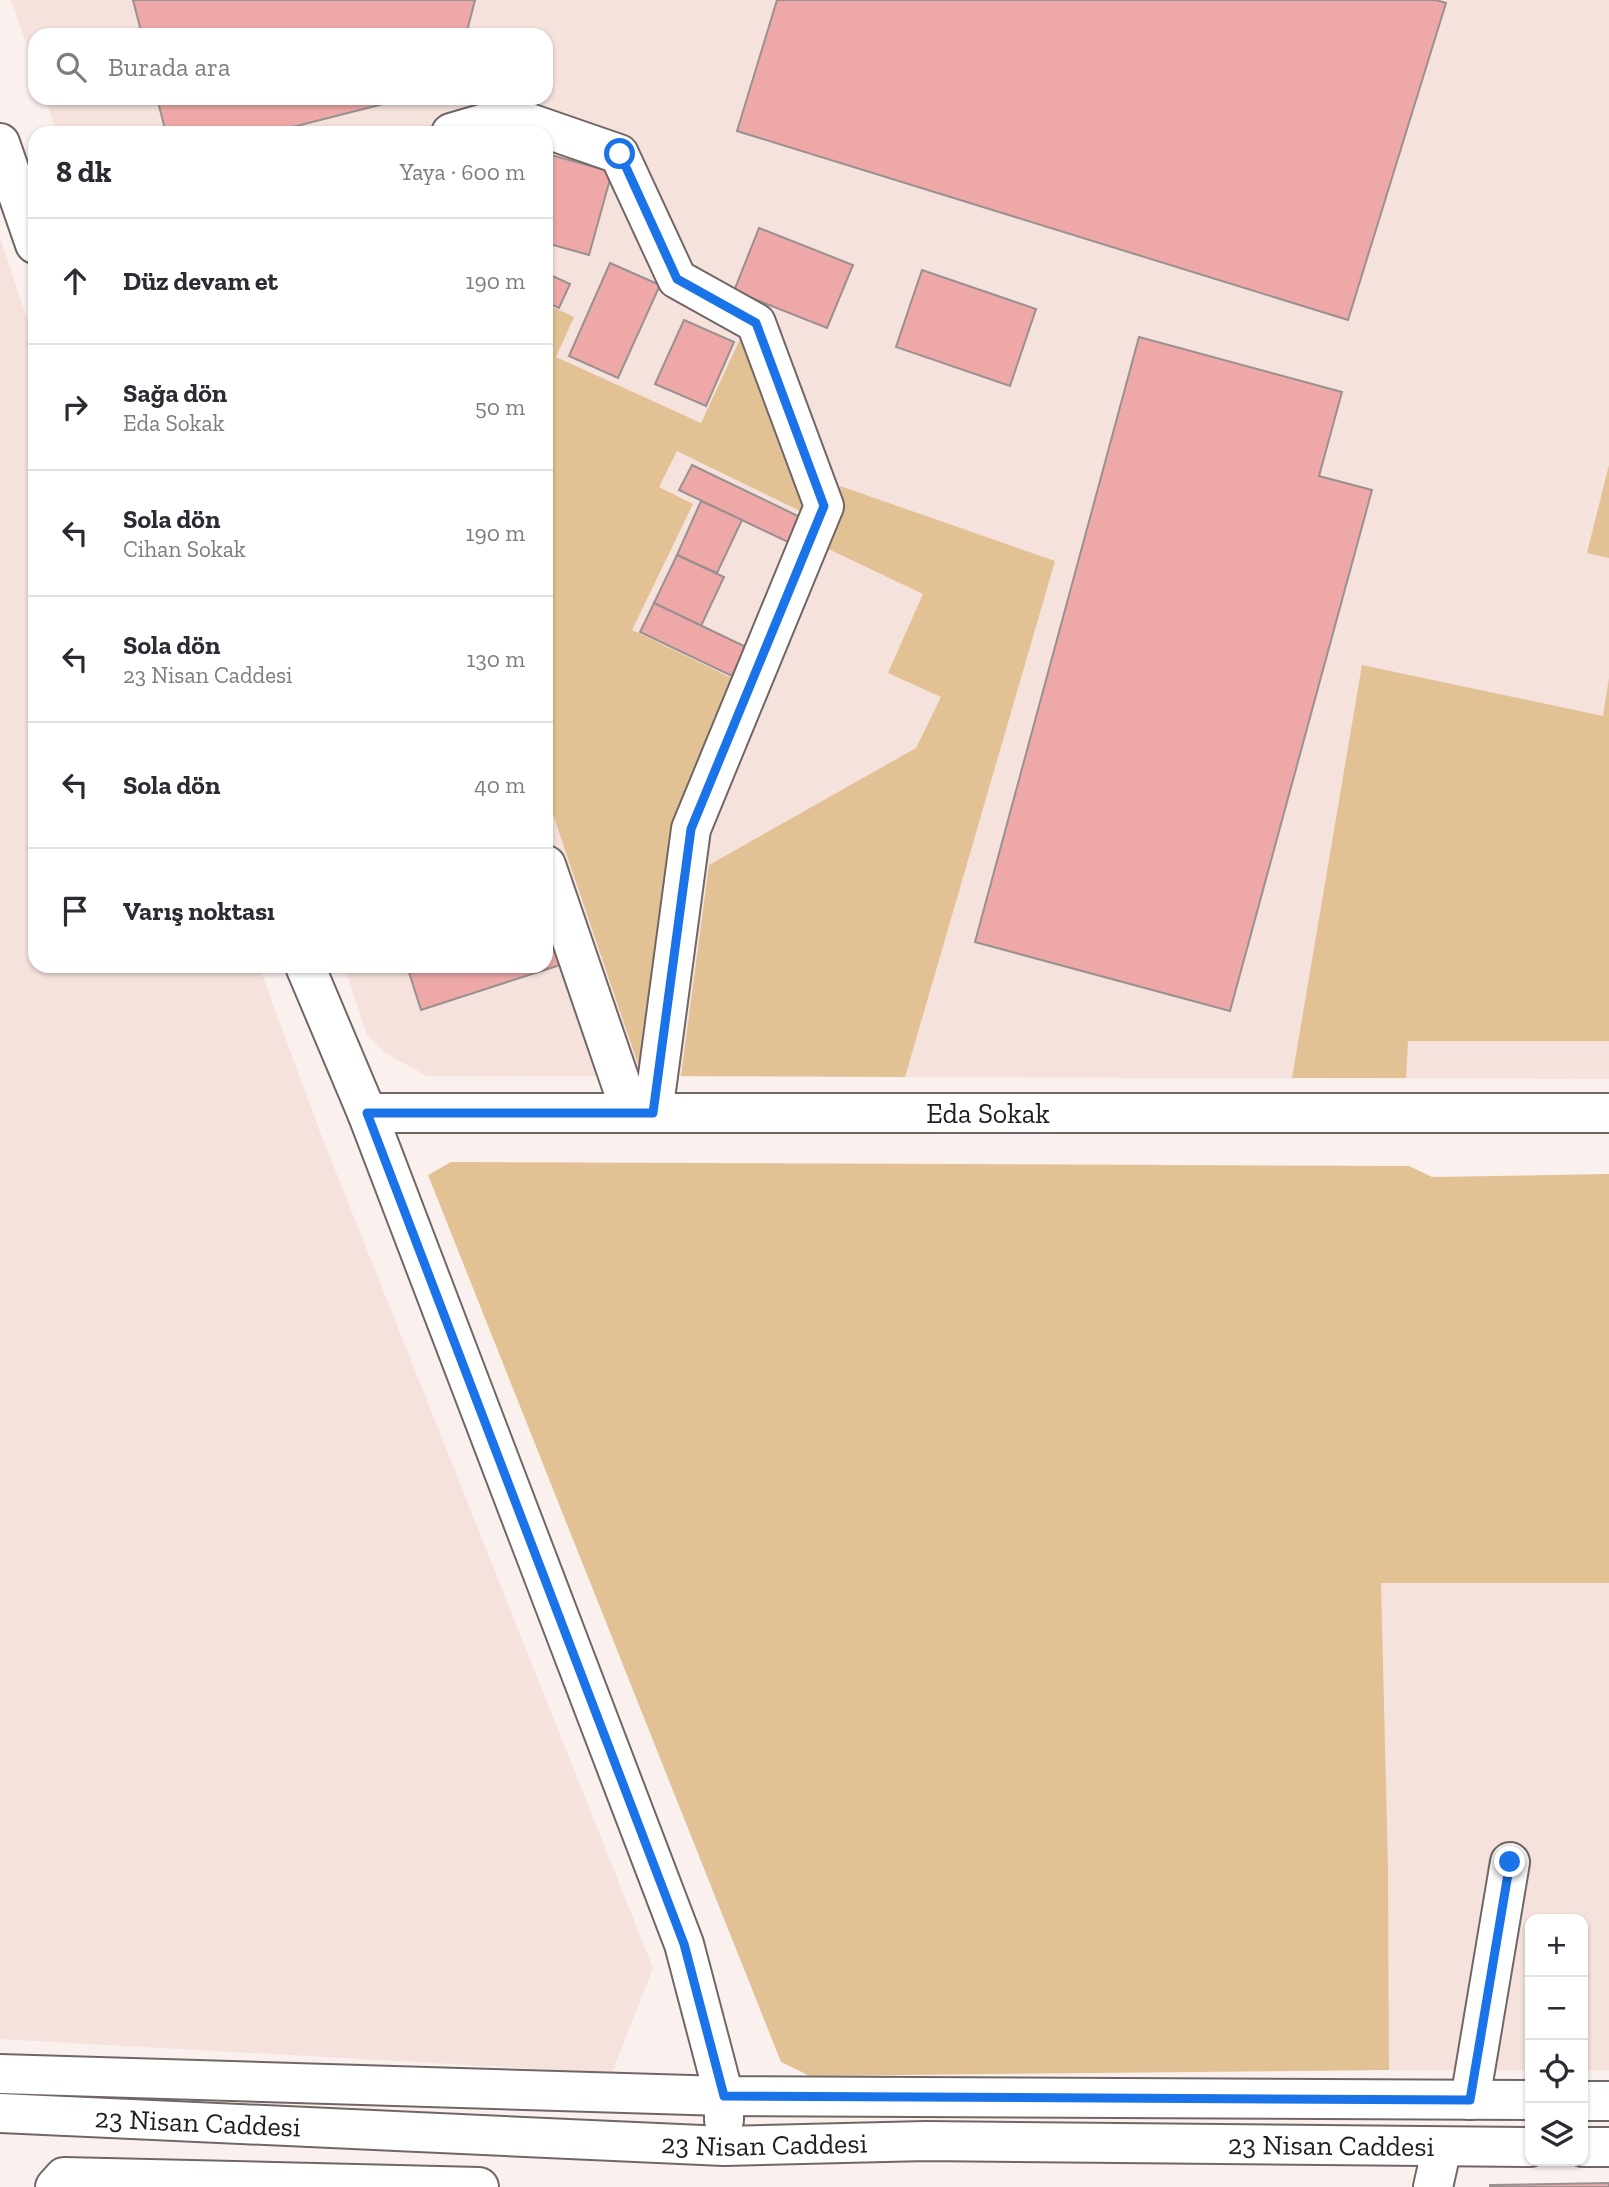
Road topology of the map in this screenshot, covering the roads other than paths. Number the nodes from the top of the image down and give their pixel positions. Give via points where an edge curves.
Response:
1 (475, 126) edge
2 (538, 126) edge
3 (553, 131) edge
4 (0, 143) edge
5 (28, 224) edge
6 (553, 883) edge
7 (308, 973) edge
8 (367, 1113) junction
9 (642, 1113) junction
10 (1609, 1113) edge
11 (1510, 1862) dead end
12 (0, 2074) edge
13 (724, 2096) junction
14 (1470, 2100) junction
15 (1525, 2100) edge
16 (1588, 2101) edge
17 (1609, 2101) edge
18 (0, 2113) edge
19 (724, 2146) junction
20 (1442, 2147) junction
21 (1525, 2147) edge
22 (1588, 2147) edge
23 (1609, 2147) edge
24 (60, 2182) edge
25 (479, 2187) edge
26 (1433, 2187) edge

1 - 2 street via 509,116
3 - 9 street via 620,154 677,279 756,323 824,506 691,829
4 - 5 street
6 - 9 street
7 - 8 street
8 - 9 street, Eda Sokak
8 - 13 street via 684,1944
9 - 10 street, Eda Sokak
11 - 14 street
12 - 13 street, 23 Nisan Caddesi
13 - 14 street, 23 Nisan Caddesi
13 - 19 street
14 - 15 street, 23 Nisan Caddesi
16 - 17 street
18 - 19 street, 23 Nisan Caddesi
19 - 20 street, 23 Nisan Caddesi via 926,2141
20 - 21 street, 23 Nisan Caddesi
20 - 26 street
22 - 23 street
24 - 25 street

